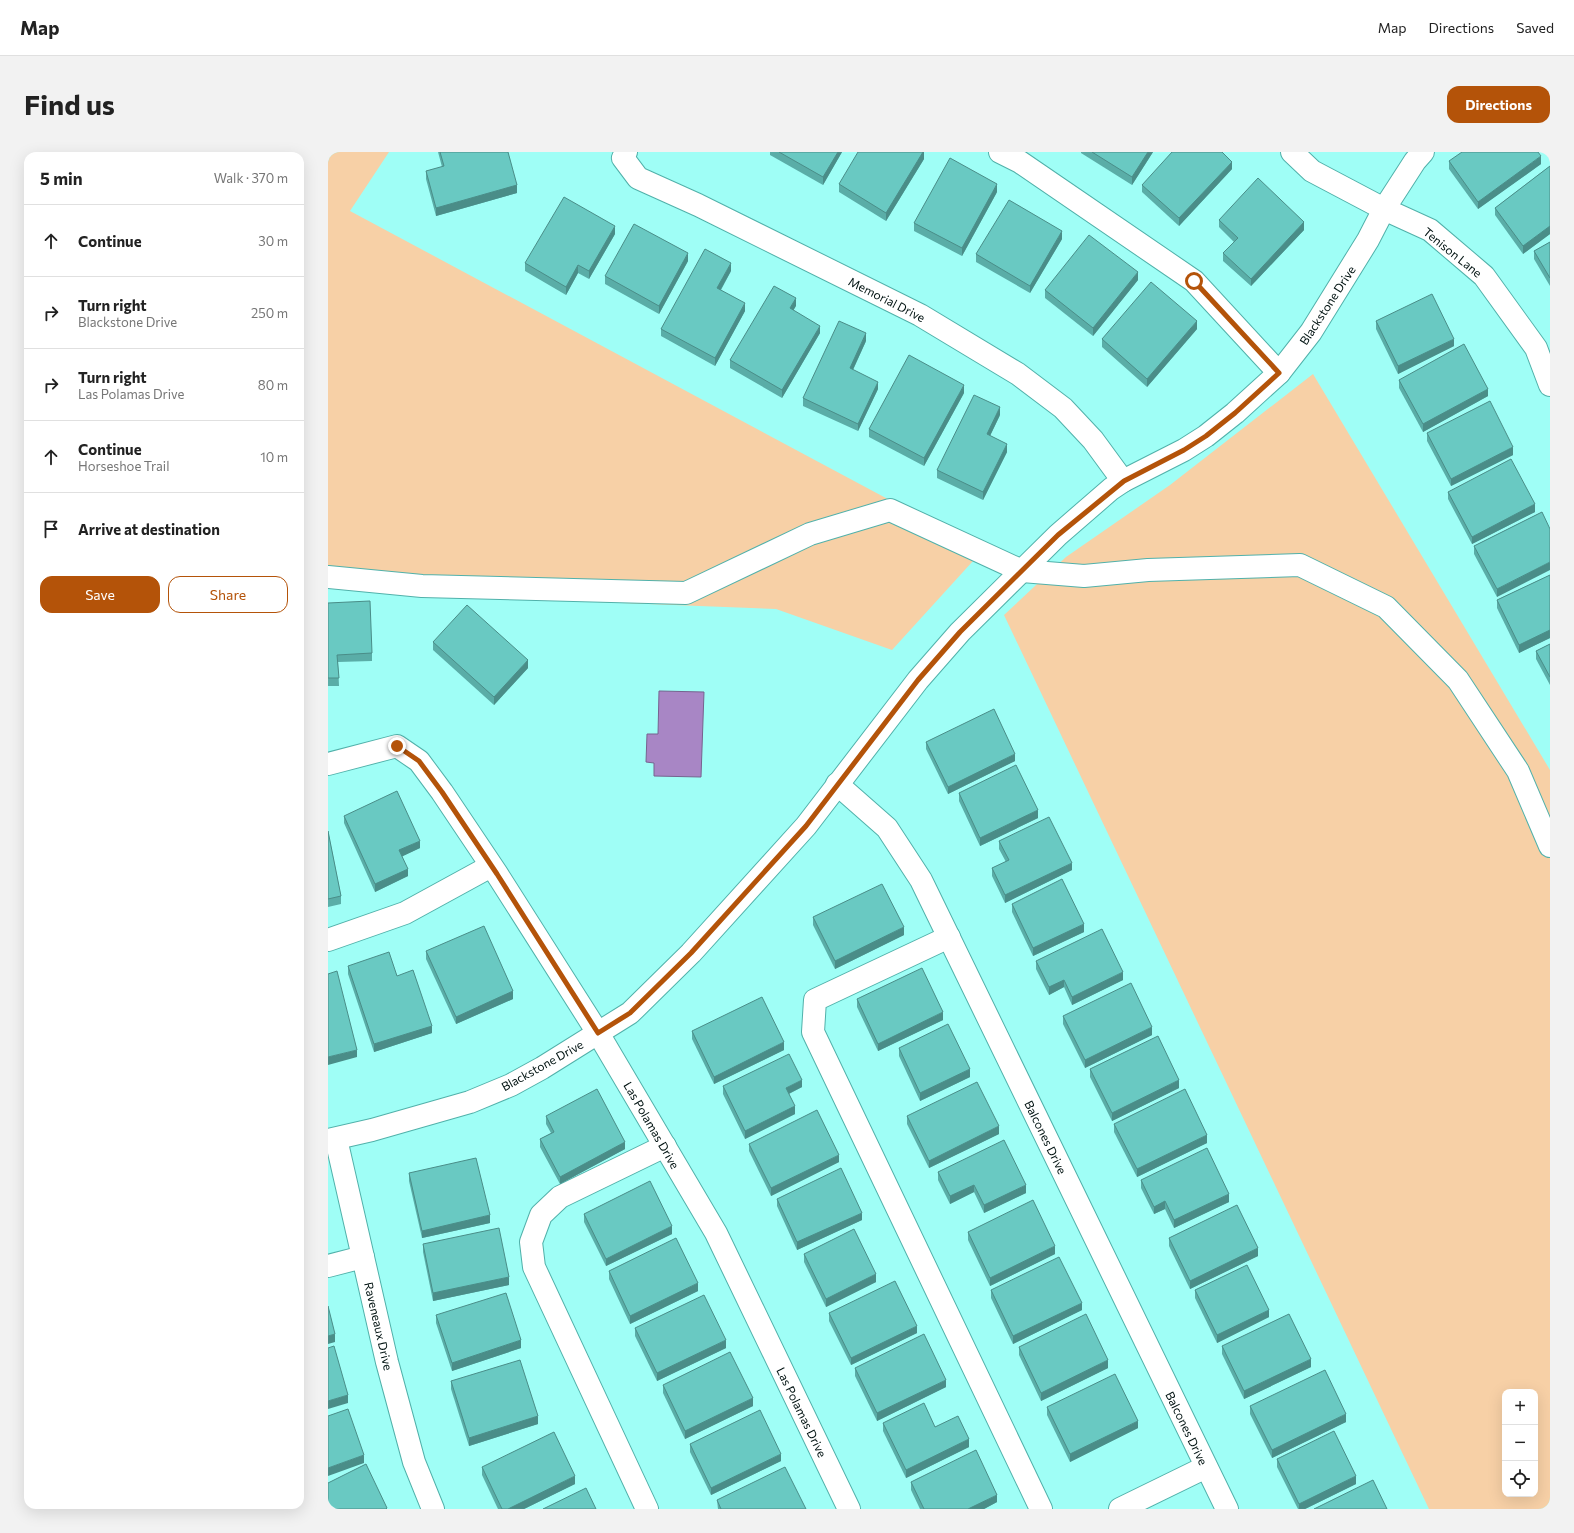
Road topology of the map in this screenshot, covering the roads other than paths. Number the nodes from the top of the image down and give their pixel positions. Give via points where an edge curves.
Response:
1 (1000, 152) edge
2 (1292, 152) edge
3 (1423, 152) edge
4 (625, 155) edge
5 (1384, 209) junction
6 (1279, 373) junction
7 (1550, 385) edge
8 (1124, 481) junction
9 (1022, 571) junction
10 (328, 577) edge
11 (328, 764) edge
12 (836, 784) junction
13 (1550, 846) edge
14 (491, 866) junction
15 (949, 937) junction
16 (328, 940) edge
17 (598, 1033) junction
18 (332, 1140) edge
19 (665, 1146) junction
20 (363, 1257) junction
21 (328, 1266) edge
22 (1206, 1467) junction
23 (433, 1509) edge
24 (647, 1509) edge
25 (849, 1509) edge
26 (1040, 1509) edge
27 (1120, 1509) edge
28 (1227, 1509) edge

1 - 6 street via 1020,162 1194,281
2 - 5 street, Tenison Lane via 1312,171
3 - 5 street, Blackstone Drive via 1415,160
4 - 8 street, Memorial Drive via 638,178 920,315 1018,374 1063,408 1093,440
5 - 6 street, Blackstone Drive via 1368,240 1311,332
5 - 7 street, Tenison Lane via 1430,230 1484,276 1536,348
6 - 8 street, Blackstone Drive via 1206,436
8 - 9 street, Blackstone Drive via 1058,535
9 - 10 street via 890,510 810,534 686,594 422,586
9 - 12 street, Blackstone Drive via 960,632 918,680
9 - 13 street via 1084,576 1148,570 1300,565 1386,607 1458,680 1518,771
11 - 14 street, Las Polamas Drive via 397,746 419,761
12 - 15 street, Balcones Drive via 887,828 921,880
12 - 17 street, Blackstone Drive via 806,826 691,953 630,1013
14 - 16 street via 405,913
14 - 17 street, Las Polamas Drive
15 - 22 street, Balcones Drive
15 - 26 street via 815,1000 812,1032
17 - 18 street, Blackstone Drive via 511,1085 470,1102
17 - 19 street, Las Polamas Drive
18 - 20 street, Raveneaux Drive
19 - 24 street via 560,1197 541,1215 531,1242 534,1267
19 - 25 street, Las Polamas Drive via 716,1233
20 - 21 street
20 - 23 street, Raveneaux Drive via 387,1362 412,1454
22 - 27 street
22 - 28 street, Balcones Drive

